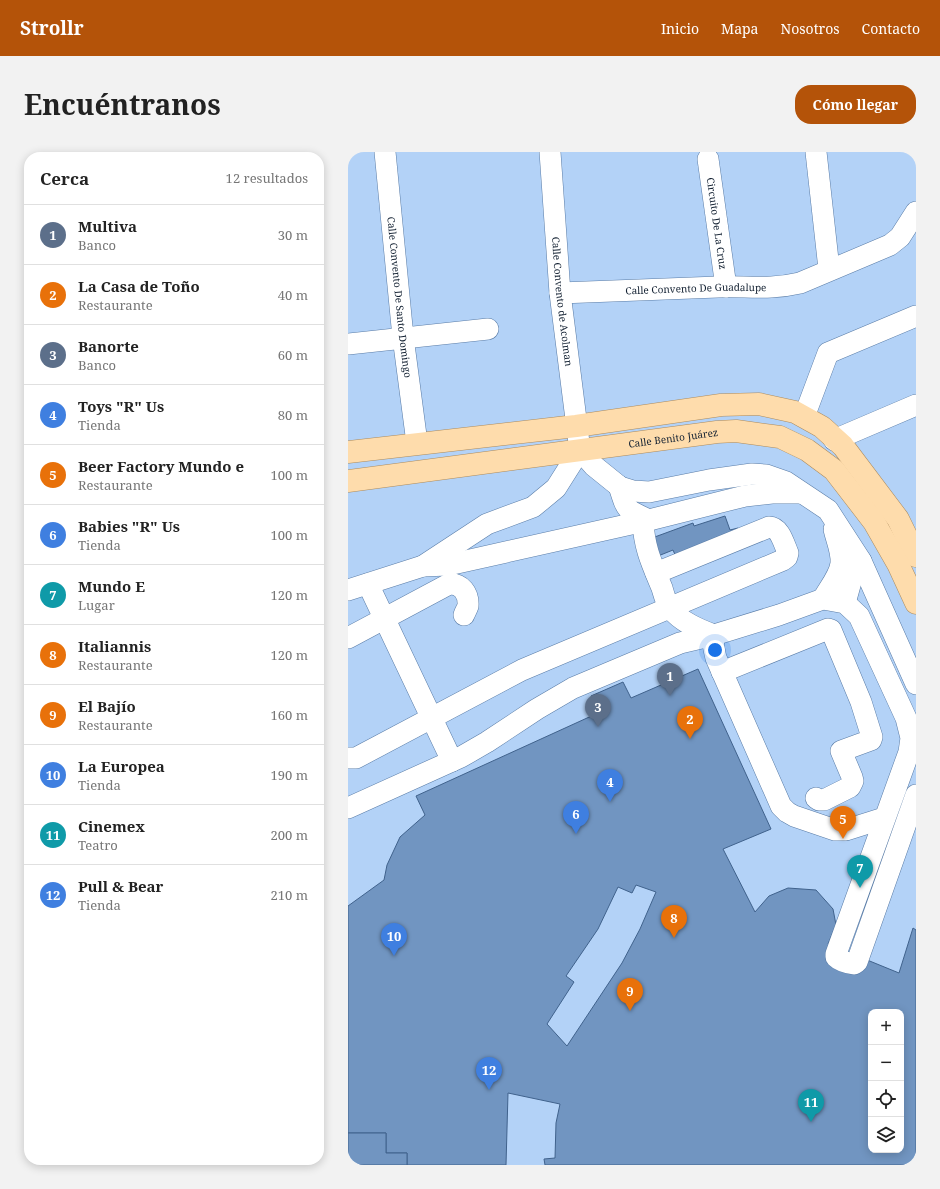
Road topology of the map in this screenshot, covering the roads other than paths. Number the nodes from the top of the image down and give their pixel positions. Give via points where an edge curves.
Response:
1 (385, 152) edge
2 (550, 152) edge
3 (816, 152) edge
4 (708, 159) dead end
5 (916, 212) edge
6 (829, 269) junction
7 (726, 287) junction
8 (560, 293) junction
9 (916, 316) edge
10 (488, 328) dead end
11 (403, 337) junction
12 (348, 344) edge
13 (916, 405) edge
14 (804, 417) junction
15 (576, 426) junction
16 (834, 440) junction
17 (417, 443) junction
18 (580, 450) junction
19 (348, 452) edge
20 (348, 481) edge
21 (619, 486) junction
22 (803, 493) junction
23 (828, 510) junction
24 (646, 521) junction
25 (916, 556) edge
26 (862, 562) junction
27 (423, 566) junction
28 (656, 573) junction
29 (368, 584) junction
30 (348, 590) edge
31 (823, 599) junction
32 (845, 603) junction
33 (916, 603) edge
34 (670, 607) junction
35 (464, 615) dead end
36 (383, 619) junction
37 (714, 635) junction
38 (348, 638) edge
39 (722, 672) junction
40 (916, 684) edge
41 (893, 688) junction
42 (861, 702) junction
43 (430, 718) junction
44 (348, 758) edge
45 (452, 761) junction
46 (916, 795) edge
47 (816, 798) dead end
48 (348, 808) edge
49 (884, 818) junction

1 - 11 street, Calle Convento De Santo Domingo
2 - 8 street, Calle Convento de Acolman
3 - 6 street
4 - 7 street, Circuito De La Cruz
5 - 6 street, Calle Convento De Guadalupe via 900,238 894,242
6 - 7 street, Calle Convento De Guadalupe via 784,287
7 - 8 street, Calle Convento De Guadalupe
8 - 15 street, Calle Convento de Acolman
9 - 14 street via 828,353
10 - 11 street
11 - 12 street
11 - 17 street, Calle Convento De Santo Domingo
13 - 16 street
14 - 15 main road via 795,412 759,404 740,404
14 - 16 main road via 822,427
15 - 17 main road
15 - 18 street, Calle Convento de Acolman
16 - 25 main road via 843,446 898,519
17 - 19 main road
18 - 20 main road, Calle Benito Juárez
18 - 21 street via 594,466
18 - 27 street via 556,488 533,507 487,524
18 - 33 main road, Calle Benito Juárez via 717,432 780,437 808,450 834,470 874,522
21 - 22 street via 633,491 649,492 752,474 766,475 786,482
21 - 24 street via 626,507
22 - 23 street
22 - 24 street via 745,496
23 - 26 street
23 - 31 street via 841,563
24 - 27 street via 448,565
24 - 28 street via 643,537
26 - 32 street via 852,578
26 - 40 street
27 - 29 street
28 - 34 street
28 - 34 street via 769,527 777,530 788,553 783,560
29 - 30 street
29 - 36 street
31 - 32 street
31 - 37 street
32 - 41 street via 859,616
34 - 37 street via 681,618
34 - 43 street via 522,670
35 - 36 street via 468,606 463,588 449,584
36 - 38 street
36 - 43 street
37 - 39 street via 713,646
37 - 45 street via 680,642 573,688
39 - 42 street via 830,629
39 - 49 street via 781,806 787,812 835,830 846,830
41 - 42 street
41 - 49 street via 906,718 911,738 909,752
42 - 47 street via 872,739 841,751 852,777 852,784 848,789 824,800
43 - 44 street via 356,758
43 - 45 street
45 - 48 street
46 - 49 street via 857,962 851,964 838,959 836,954

